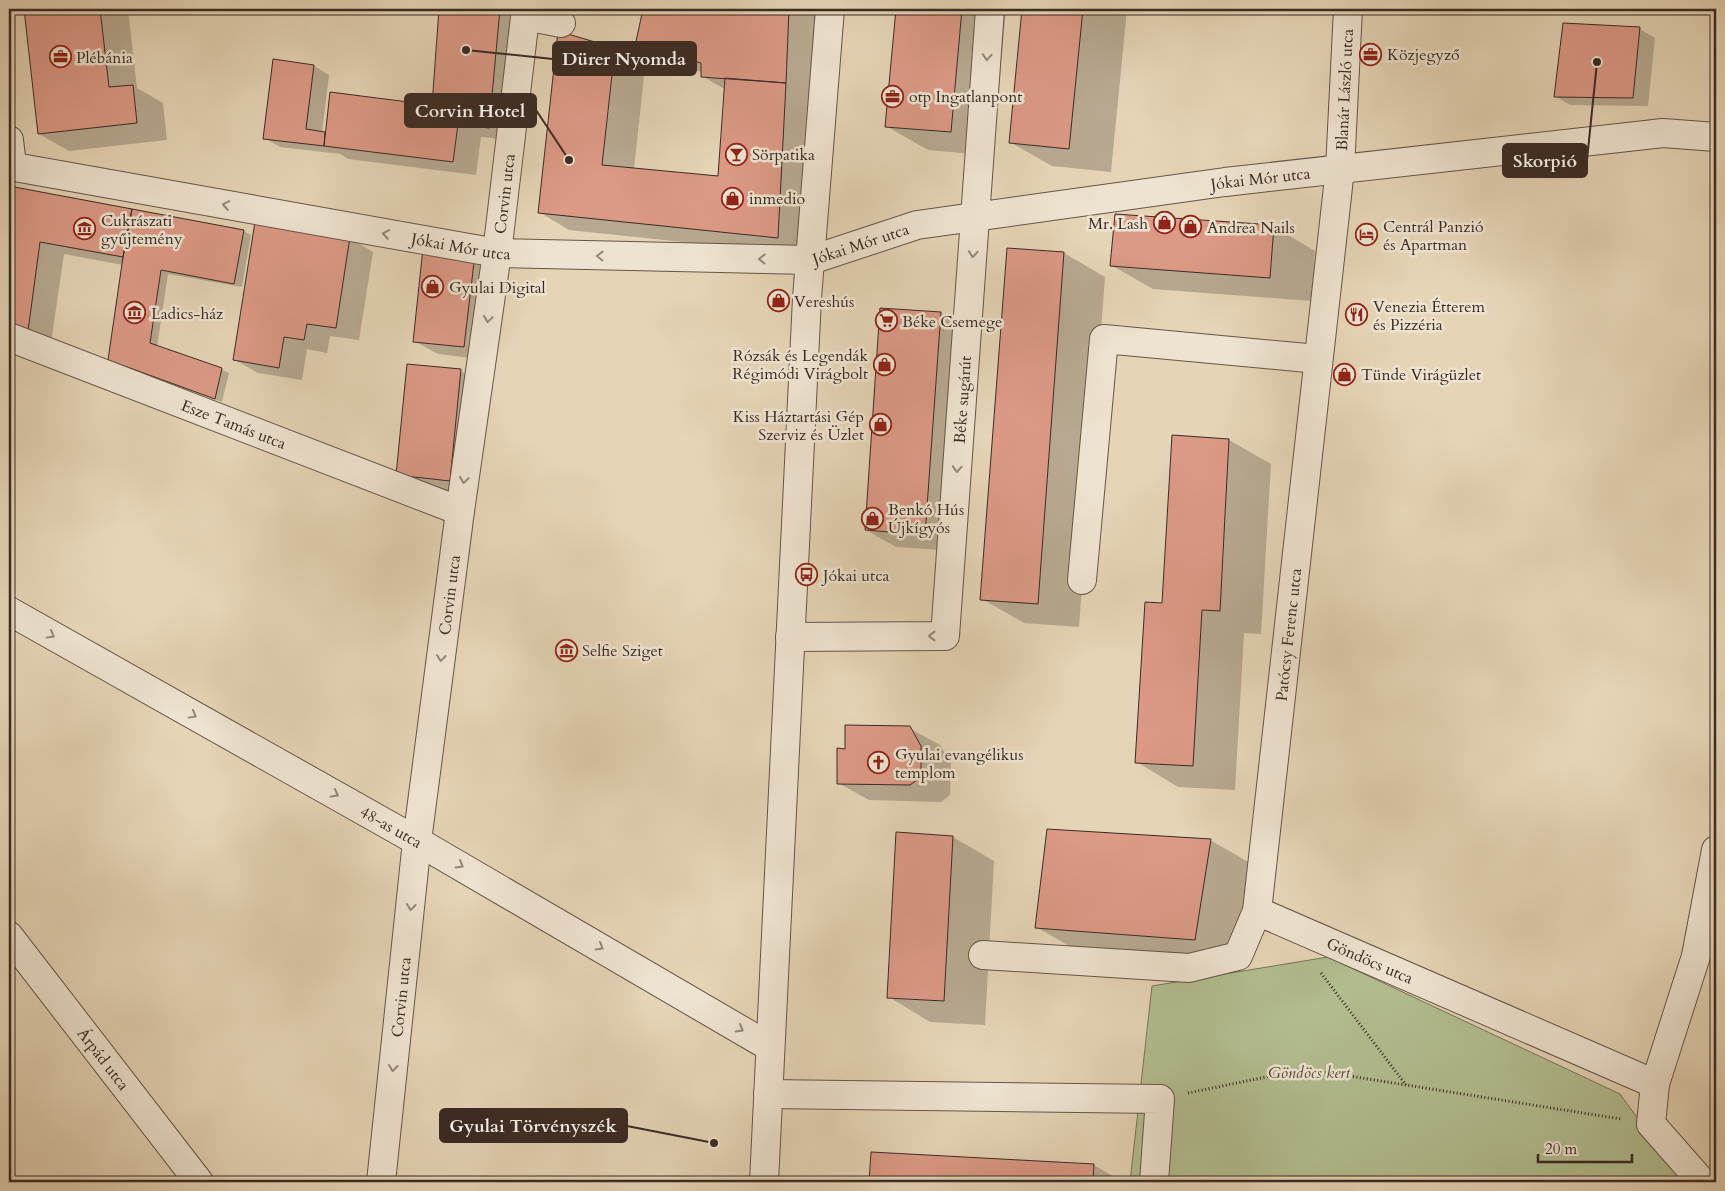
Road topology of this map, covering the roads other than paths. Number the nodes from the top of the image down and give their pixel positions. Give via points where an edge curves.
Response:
1 (830, 9) edge
2 (990, 9) edge
3 (1348, 9) edge
4 (525, 12) edge
5 (561, 23) dead end
6 (1716, 137) edge
7 (10, 158) edge
8 (1340, 169) junction
9 (976, 217) junction
10 (497, 254) junction
11 (811, 260) junction
12 (9, 337) edge
13 (1318, 359) junction
14 (460, 511) junction
15 (1082, 580) dead end
16 (9, 611) edge
17 (790, 637) junction
18 (418, 841) junction
19 (1716, 850) edge
20 (1258, 911) junction
21 (9, 936) edge
22 (983, 955) dead end
23 (770, 1047) junction
24 (1655, 1084) junction
25 (768, 1094) junction
26 (198, 1182) edge
27 (382, 1182) edge
28 (764, 1182) edge
29 (1154, 1182) edge
30 (1702, 1182) edge

1 - 11 street
2 -> 9 street, Béke sugárút
3 - 8 street, Blanár László utca
4 - 5 street
4 - 10 street, Corvin utca
6 - 8 street, Jókai Mór utca via 1663,133
10 -> 7 street, Jókai Mór utca
8 - 9 street, Jókai Mór utca
8 - 13 street, Patócsy Ferenc utca
9 - 11 street, Jókai Mór utca via 917,225
9 -> 17 street, Béke sugárút via 945,636
11 -> 10 street, Jókai Mór utca
10 -> 14 street, Corvin utca
11 - 17 street
12 - 14 street, Esze Tamás utca
13 - 15 street via 1104,340
13 - 20 street, Patócsy Ferenc utca
14 -> 18 street, Corvin utca
16 -> 18 street, 48-as utca
17 - 23 street
18 -> 23 street, 48-as utca
18 -> 27 street, Corvin utca
19 - 24 street via 1696,956
20 - 22 street via 1238,956 1189,968
20 - 24 street, Göndöcs utca
21 - 26 street, Árpád utca
23 - 25 street
24 - 30 street via 1651,1124
25 - 28 street
25 - 29 street via 1160,1099

